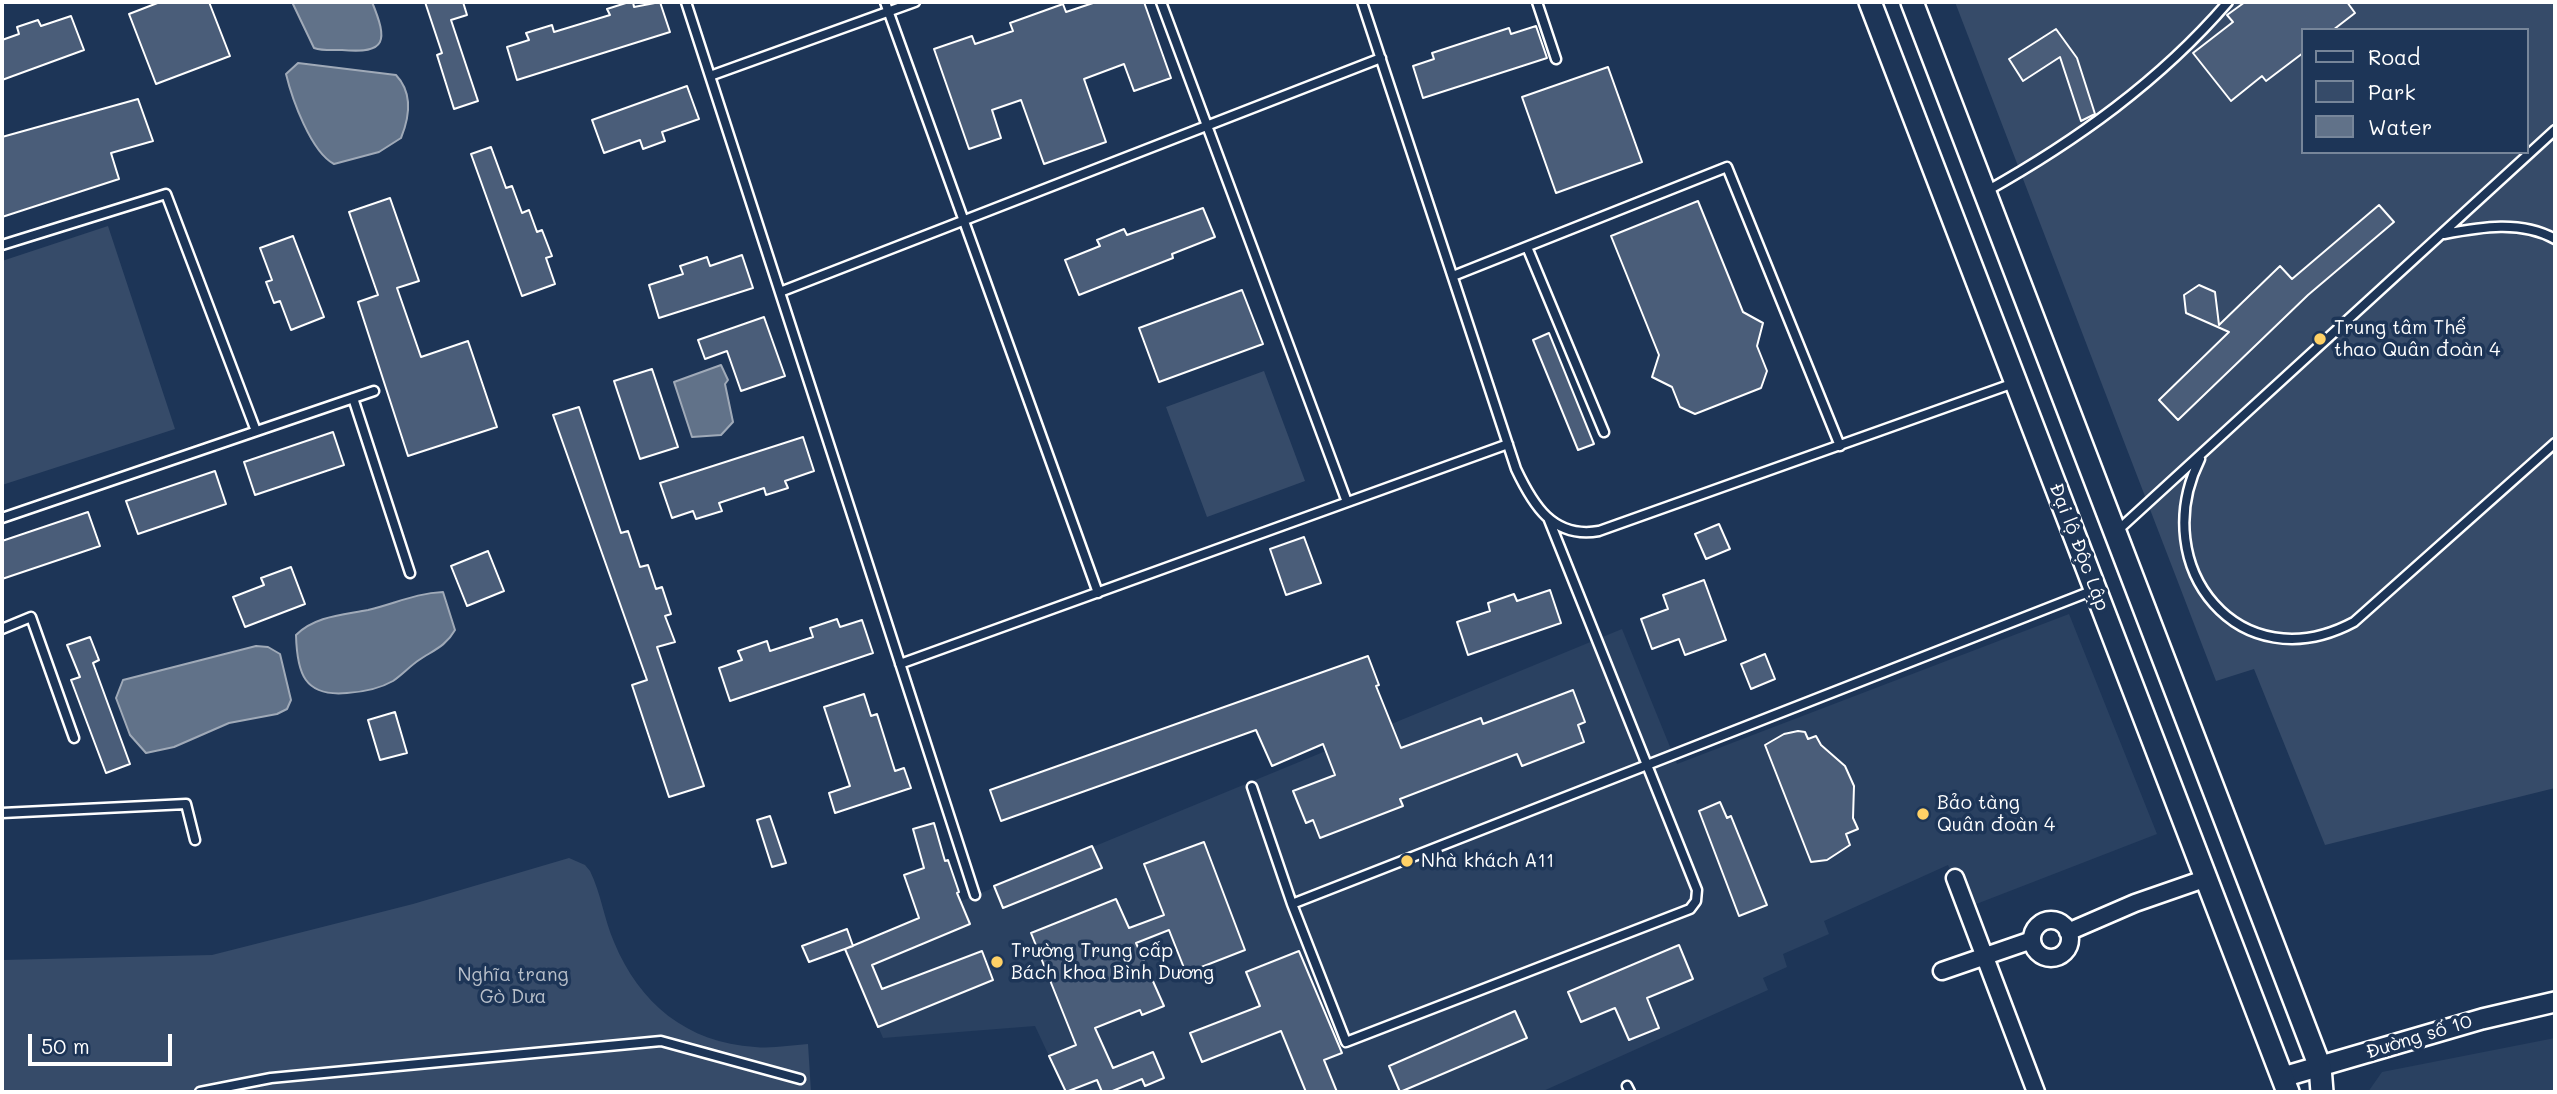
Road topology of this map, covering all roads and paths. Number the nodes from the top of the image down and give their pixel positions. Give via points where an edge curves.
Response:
1 (686, 2) edge
2 (885, 2) edge
3 (915, 2) edge
4 (1161, 2) edge
5 (1362, 2) edge
6 (1537, 2) edge
7 (1870, 2) edge
8 (1912, 2) edge
9 (2228, 2) edge
10 (888, 11) junction
11 (1381, 58) junction
12 (1556, 59) dead end
13 (710, 76) junction
14 (1207, 126) junction
15 (2555, 130) edge
16 (2529, 154) edge
17 (2529, 154) edge
18 (1985, 192) junction
19 (964, 221) junction
20 (2441, 235) junction
21 (2555, 239) edge
22 (2, 245) edge
23 (1527, 247) junction
24 (1453, 276) junction
25 (780, 292) junction
26 (2016, 382) junction
27 (374, 391) dead end
28 (353, 398) junction
29 (256, 431) junction
30 (1604, 432) dead end
31 (2555, 443) edge
32 (1508, 444) junction
33 (1840, 446) junction
34 (2205, 450) junction
35 (1347, 502) junction
36 (2, 518) edge
37 (1549, 520) junction
38 (2116, 533) junction
39 (411, 573) dead end
40 (2096, 589) junction
41 (1098, 593) junction
42 (2, 629) edge
43 (900, 664) junction
44 (74, 738) dead end
45 (1647, 765) junction
46 (1252, 787) dead end
47 (2, 813) edge
48 (195, 840) dead end
49 (1955, 878) dead end
50 (2207, 878) junction
51 (975, 895) dead end
52 (1292, 904) junction
53 (2068, 932) junction
54 (2032, 940) junction
55 (1984, 956) junction
56 (1942, 971) dead end
57 (2555, 1002) edge
58 (2320, 1067) junction
59 (800, 1079) dead end
60 (2285, 1084) edge
61 (200, 1092) edge
62 (2036, 1092) edge
63 (2322, 1092) edge

1 - 13 lane
2 - 10 lane
3 - 10 lane
4 - 14 lane
5 - 11 lane
6 - 12 lane
7 - 26 main road, Đại lộ Độc Lập
8 - 18 main road, Đại lộ Độc Lập
9 - 18 lane via 2120,105 2061,148
10 - 13 lane
10 - 19 lane
11 - 14 lane
11 - 24 lane
13 - 25 lane
14 - 19 lane
14 - 35 lane
15 - 16 lane
17 - 20 lane
18 - 38 main road, Đại lộ Độc Lập
19 - 25 lane
19 - 41 lane
20 - 21 lane via 2506,226
20 - 34 lane
22 - 29 lane via 166,194
23 - 24 lane
23 - 30 lane
23 - 33 lane via 1727,167
24 - 32 lane
25 - 43 lane
26 - 33 lane
26 - 40 main road, Đại lộ Độc Lập
27 - 28 lane
28 - 29 lane
28 - 39 lane
29 - 36 lane
31 - 34 lane via 2354,622 2332,633 2292,638 2263,635 2235,625 2215,608 2193,569 2185,536 2186,504
32 - 35 lane
32 - 37 lane via 1523,484
33 - 37 lane via 1599,531 1569,531
34 - 38 lane
35 - 41 lane
37 - 45 lane
38 - 58 main road, Đại lộ Độc Lập
40 - 45 lane
40 - 50 main road, Đại lộ Độc Lập
41 - 43 lane
42 - 44 lane via 31,617
43 - 51 lane
45 - 52 lane
45 - 52 lane via 1697,890 1696,901 1685,911 1346,1042
46 - 52 lane
47 - 48 lane via 186,804
49 - 55 street
50 - 53 street
50 - 60 main road, Đại lộ Độc Lập
53 - 54 street via 2050,920 2037,926
53 - 54 street via 2069,946 2059,957 2038,953
54 - 55 street
55 - 56 street
55 - 62 street
57 - 58 street, Đường số 10
58 - 60 street, Đường số 10
58 - 63 main road, Đại lộ Độc Lập
59 - 61 lane via 661,1041 271,1078

